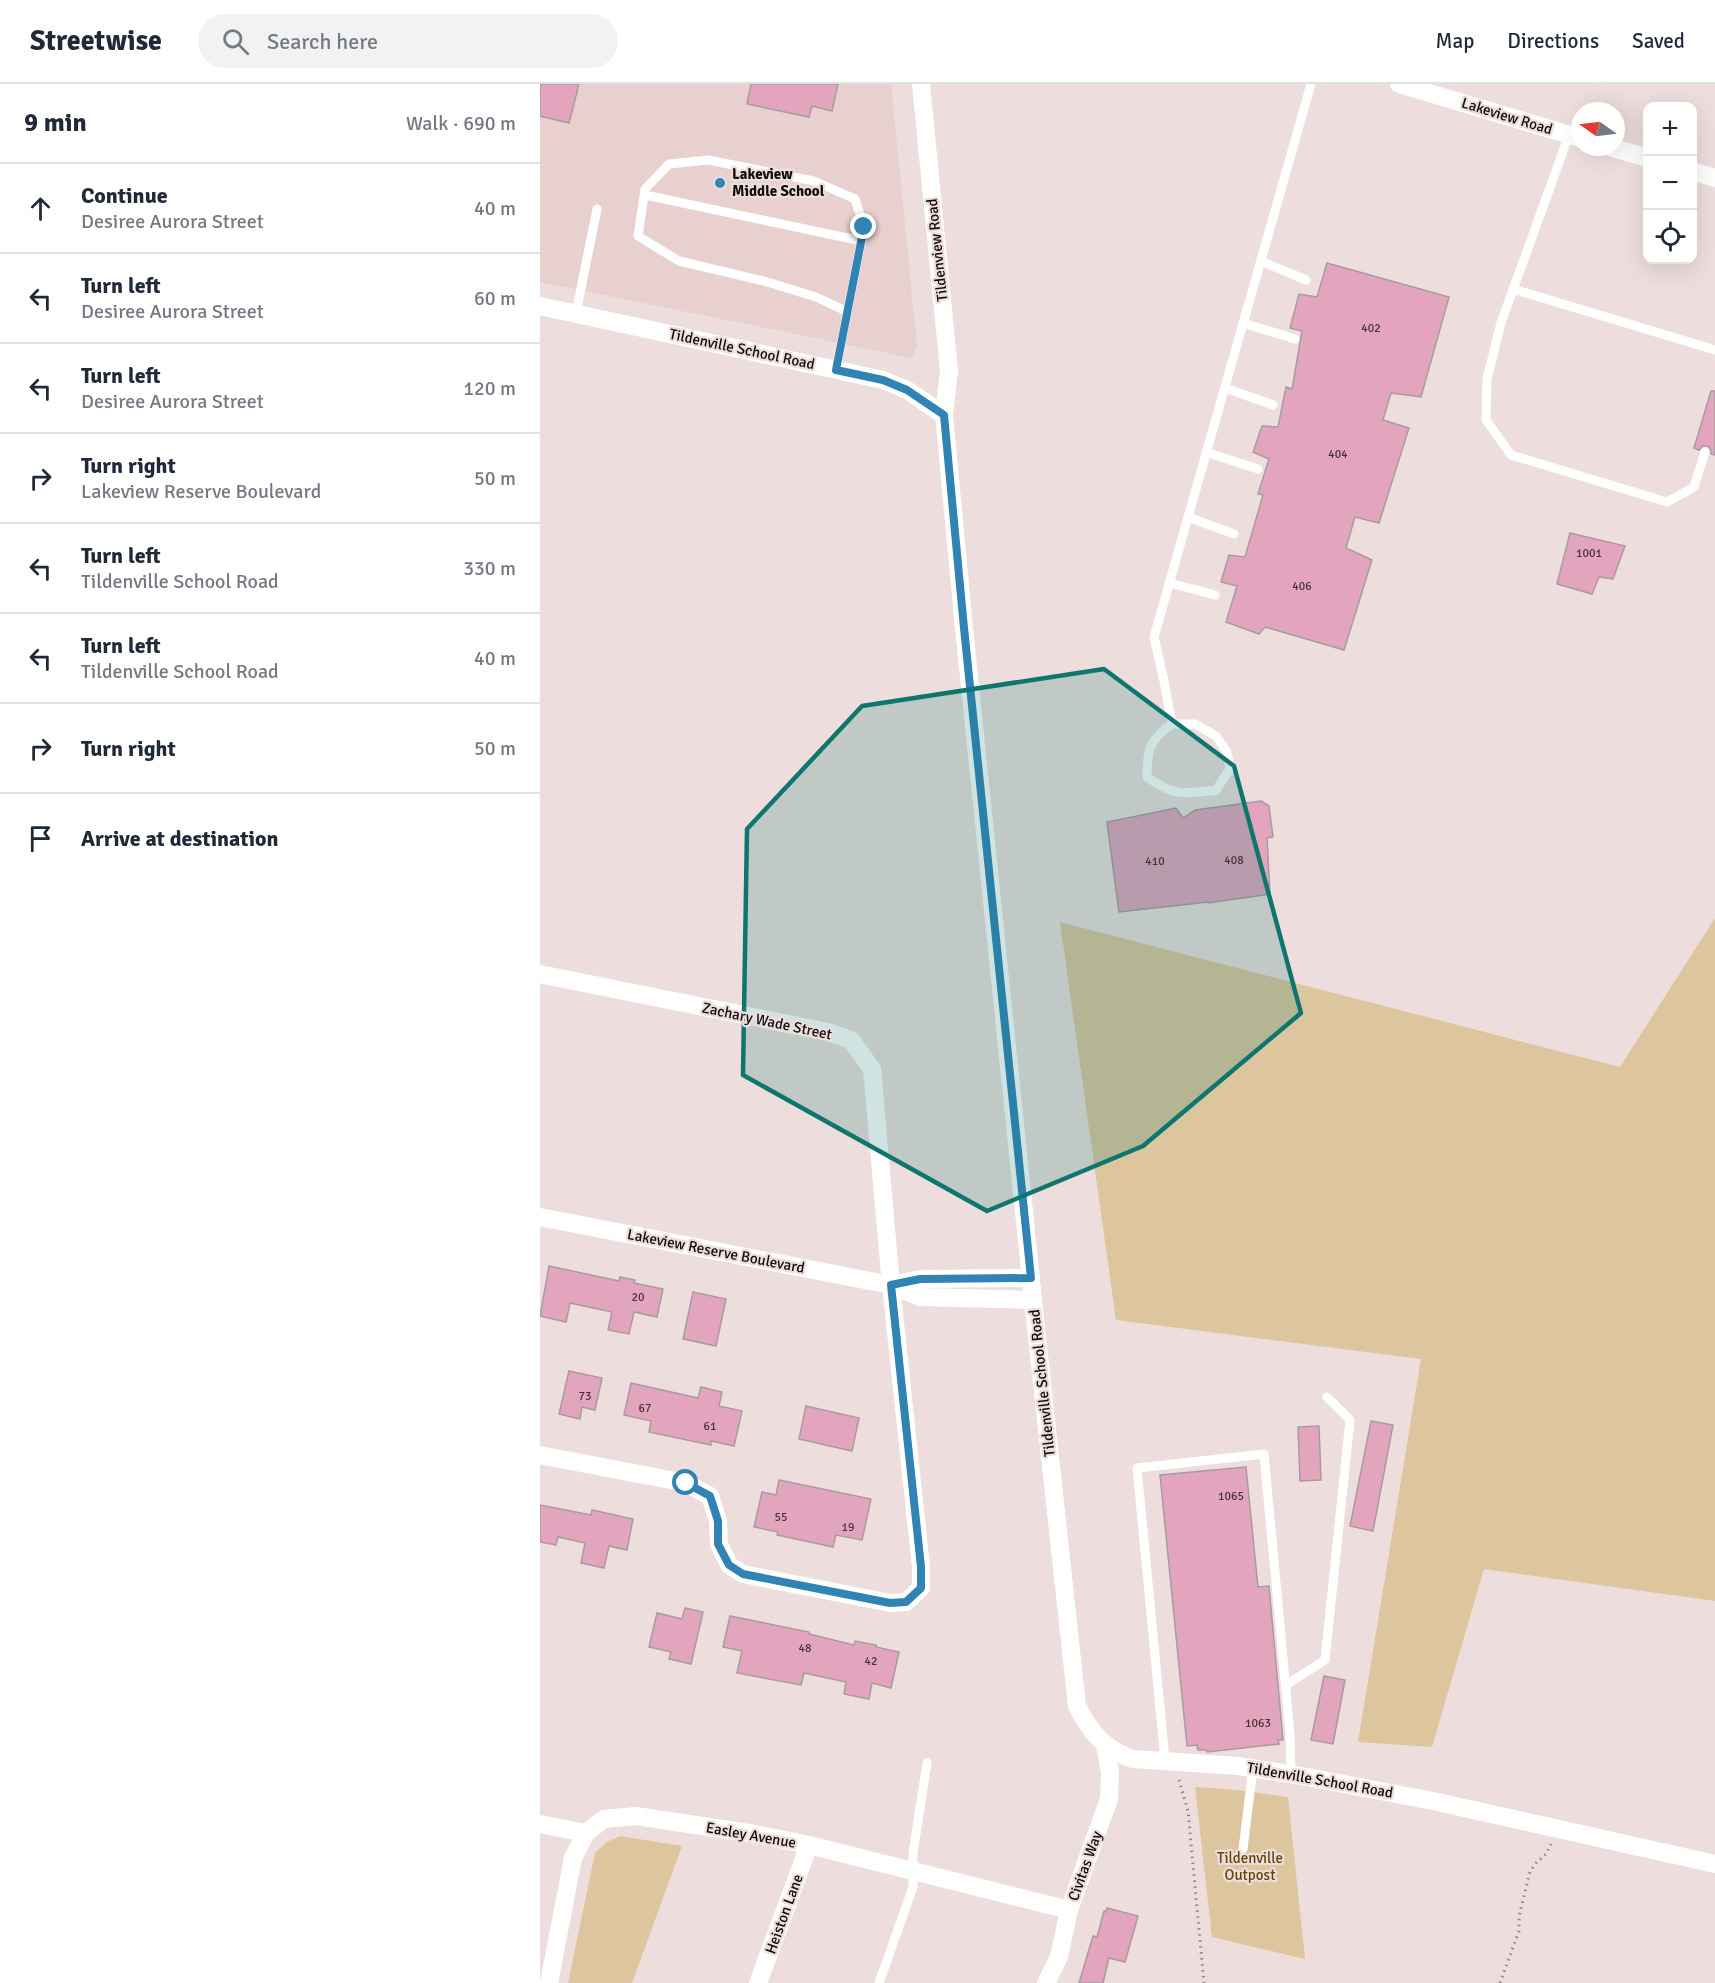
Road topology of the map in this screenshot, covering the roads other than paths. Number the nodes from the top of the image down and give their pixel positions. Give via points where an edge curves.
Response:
1 (921, 84) edge
2 (1311, 84) edge
3 (1399, 84) edge
4 (1571, 135) edge
5 (1571, 146) edge
6 (1625, 151) edge
7 (1643, 157) edge
8 (1697, 173) edge
9 (1715, 178) edge
10 (645, 195) junction
11 (597, 209) dead end
12 (862, 241) junction
13 (1261, 261) junction
14 (1306, 280) dead end
15 (1513, 289) junction
16 (540, 306) edge
17 (846, 312) junction
18 (576, 313) junction
19 (1243, 323) junction
20 (1295, 339) dead end
21 (1715, 350) edge
22 (836, 370) junction
23 (1224, 388) junction
24 (1273, 405) dead end
25 (944, 415) junction
26 (1206, 452) junction
27 (1705, 452) dead end
28 (1258, 469) dead end
29 (1188, 517) junction
30 (1233, 534) dead end
31 (1170, 583) junction
32 (1215, 595) dead end
33 (1172, 724) junction
34 (540, 974) edge
35 (540, 1217) edge
36 (1031, 1278) junction
37 (891, 1285) junction
38 (1033, 1300) junction
39 (1327, 1397) dead end
40 (540, 1455) edge
41 (1286, 1684) junction
42 (1105, 1746) junction
43 (927, 1763) dead end
44 (1170, 1766) junction
45 (1253, 1768) junction
46 (1294, 1774) junction
47 (540, 1824) edge
48 (586, 1833) junction
49 (810, 1845) junction
50 (1243, 1849) dead end
51 (1715, 1864) edge
52 (914, 1871) junction
53 (1069, 1910) junction
54 (549, 1983) edge
55 (758, 1983) edge
56 (879, 1983) edge
57 (1046, 1983) edge

1 - 25 street, Tildenview Road via 949,371
2 - 13 lane
3 - 4 street, Lakeview Road
5 - 15 lane
6 - 7 street
8 - 9 street
10 - 12 lane
10 - 12 lane via 645,189 669,164 708,160 814,181 855,199 864,227
10 - 17 lane via 639,236 679,261 784,287
11 - 18 lane
12 - 17 lane
13 - 14 lane
13 - 19 lane
15 - 21 lane
15 - 27 lane via 1487,379 1486,420 1511,455 1667,502 1694,487
16 - 18 street, Tildenville School Road
17 - 22 lane
18 - 22 street, Tildenville School Road
19 - 20 lane
19 - 23 lane
22 - 25 street, Tildenville School Road via 883,380 907,390
23 - 24 lane
23 - 26 lane
25 - 36 street, Tildenville School Road
26 - 28 lane
26 - 29 lane
29 - 30 lane
29 - 31 lane
31 - 32 lane
31 - 33 lane via 1154,638
33 - 33 lane via 1195,724 1216,736 1227,752 1230,769 1216,790 1178,794 1147,777 1147,753 1157,734
34 - 37 street, Zachary Wade Street via 828,1032 851,1040 872,1069
35 - 37 street, Lakeview Reserve Boulevard
36 - 37 street, Lakeview Reserve Boulevard via 920,1279
36 - 38 street, Tildenville School Road
37 - 38 street, Lakeview Reserve Boulevard via 920,1297
37 - 40 street, Zachary Wade Street via 921,1567 921,1588 906,1602 890,1603 743,1574 729,1565 718,1544 718,1521 710,1496 686,1483
38 - 42 street, Tildenville School Road via 1077,1706 1087,1726
39 - 41 lane via 1350,1420 1324,1660
41 - 44 lane via 1264,1454 1137,1468
41 - 46 lane
42 - 44 street, Tildenville School Road via 1132,1759
42 - 53 street, Civitas Way via 1110,1772 1109,1799
43 - 52 lane via 913,1853
44 - 45 street, Tildenville School Road
45 - 46 street, Tildenville School Road
45 - 50 lane
46 - 51 street, Tildenville School Road
47 - 48 street
48 - 49 street, Easley Avenue via 604,1819 636,1816
48 - 54 street via 573,1858
49 - 52 street, Easley Avenue
49 - 55 street, Heiston Lane
52 - 53 street, Easley Avenue
52 - 56 lane via 913,1887
53 - 57 street, Civitas Way via 1059,1957

